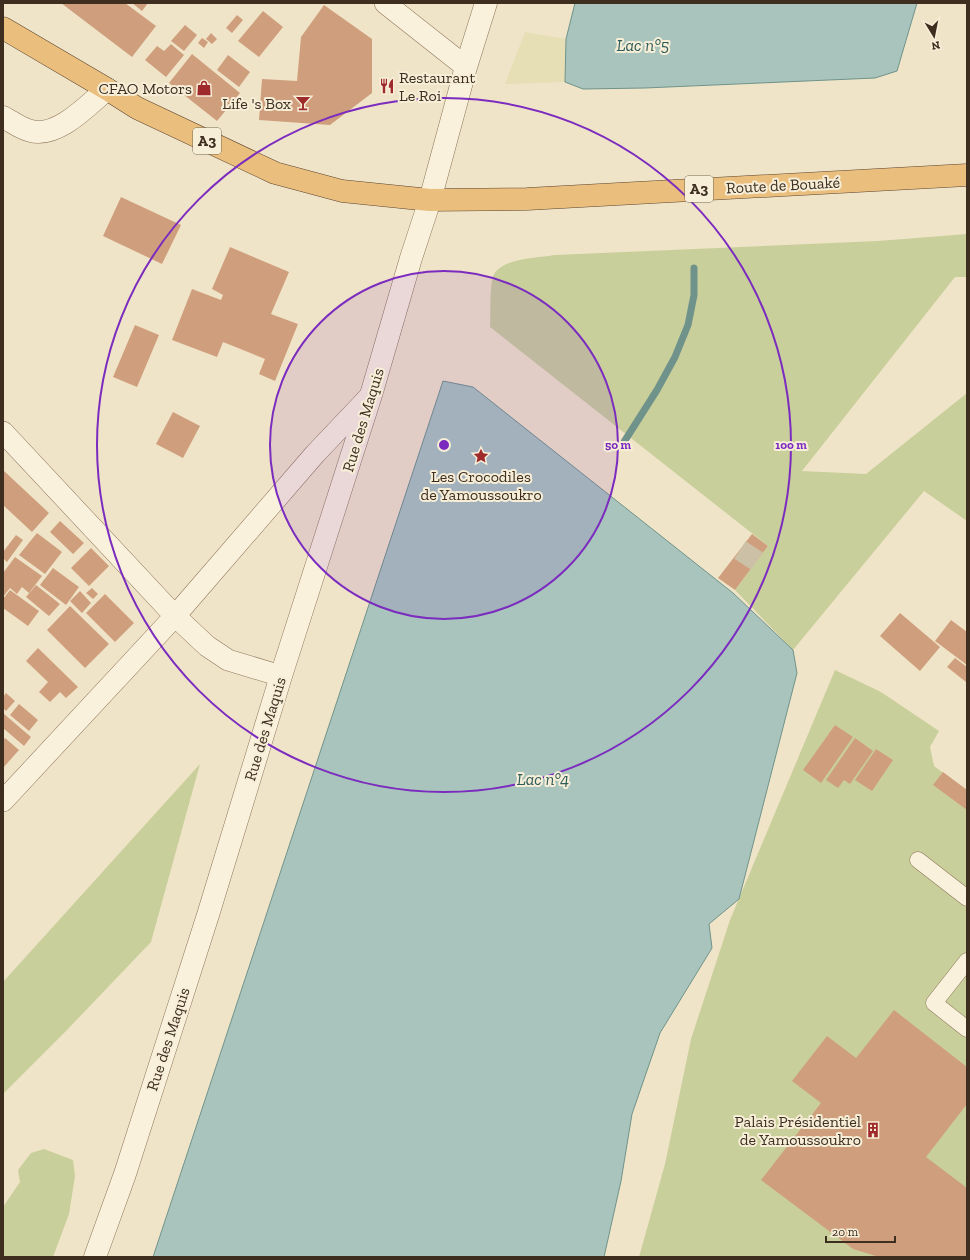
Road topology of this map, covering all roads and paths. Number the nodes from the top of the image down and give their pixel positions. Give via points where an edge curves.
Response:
1 (385, 3) edge
2 (486, 3) edge
3 (3, 28) edge
4 (466, 67) junction
5 (107, 89) junction
6 (3, 117) edge
7 (967, 175) edge
8 (430, 200) junction
9 (371, 395) junction
10 (3, 432) edge
11 (176, 616) junction
12 (281, 676) junction
13 (3, 801) edge
14 (918, 860) dead end
15 (967, 898) edge
16 (967, 961) edge
17 (967, 1029) edge
18 (95, 1257) edge

1 - 4 street
2 - 4 street, Rue des Maquis
3 - 5 highway, A3
4 - 8 street, Rue des Maquis
5 - 6 street via 64,125 50,130 30,131
5 - 8 highway, A3 via 137,108 275,173 342,191
7 - 8 highway, Route de Bouaké / A3 via 527,199
8 - 9 street, Rue des Maquis
9 - 11 street via 315,454
9 - 12 street, Rue des Maquis
10 - 11 street
11 - 12 street via 207,646 228,660
11 - 13 street
12 - 18 street, Rue des Maquis via 208,915 125,1174
14 - 15 street
16 - 17 street via 934,1003

